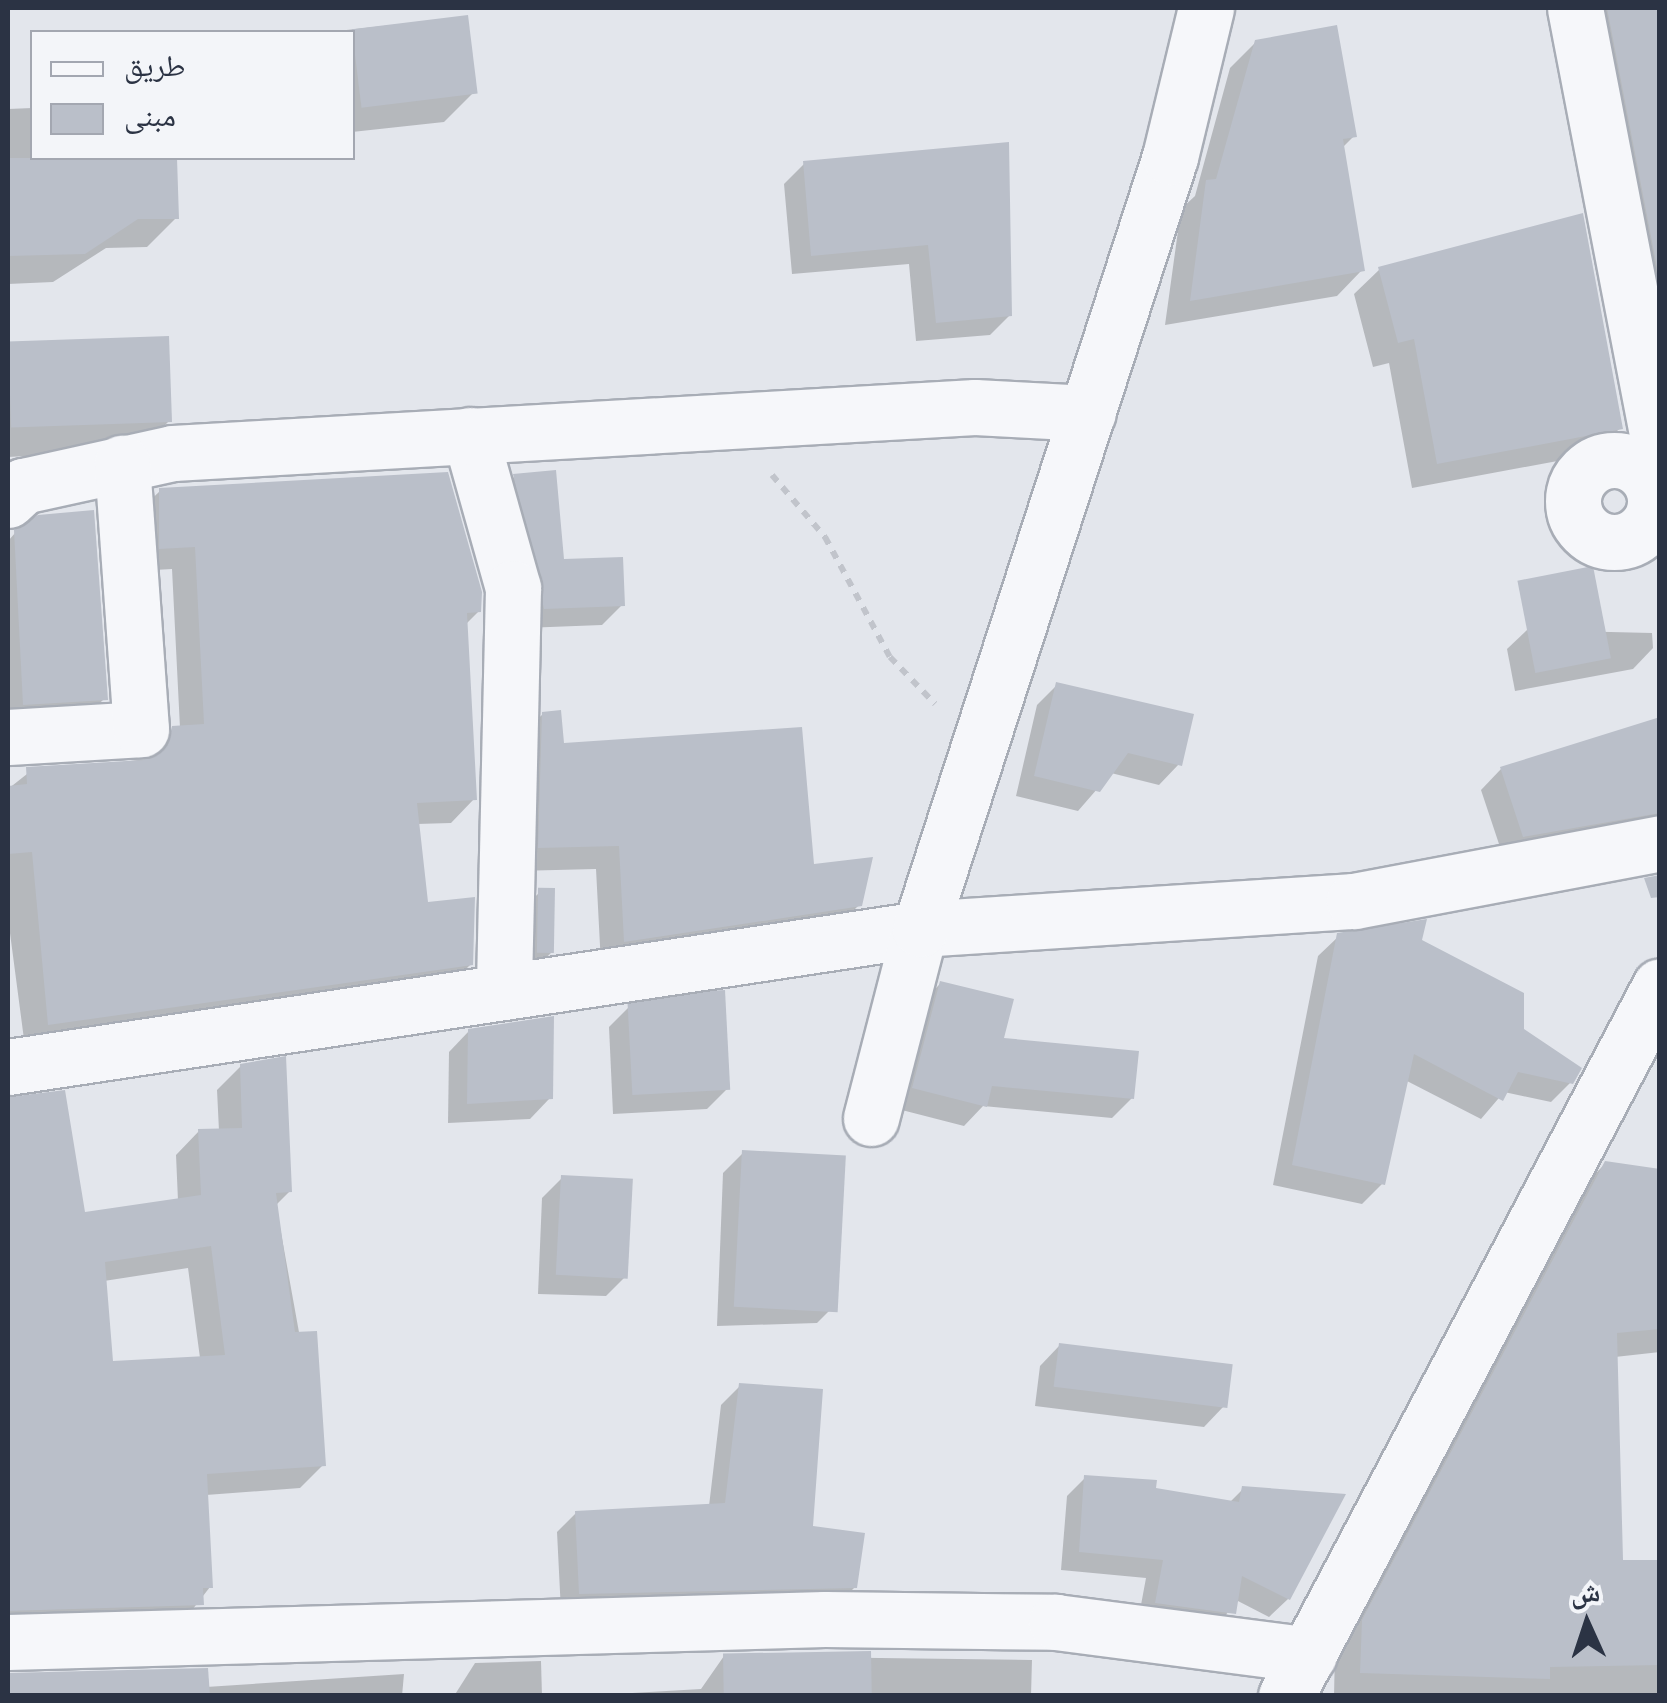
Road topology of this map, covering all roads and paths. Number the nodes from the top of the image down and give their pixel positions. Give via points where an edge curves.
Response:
1 (1206, 8) edge
2 (1575, 8) edge
3 (1088, 413) junction
4 (726, 421) junction
5 (470, 435) junction
6 (1660, 448) edge
7 (122, 463) junction
8 (8, 500) edge
9 (8, 738) edge
10 (978, 749) junction
11 (1660, 843) edge
12 (920, 930) junction
13 (1660, 986) edge
14 (504, 992) junction
15 (8, 1067) edge
16 (871, 1118) dead end
17 (8, 1642) edge
18 (1298, 1675) edge

1 - 3 street via 1170,157
2 - 6 street
3 - 4 street via 975,407
3 - 10 street
4 - 5 street
4 - 10 path via 825,537 890,656
5 - 7 street
5 - 14 street via 513,588
7 - 8 street via 23,486
7 - 9 street via 142,728
10 - 12 street
11 - 12 street via 1354,901
12 - 14 street
12 - 16 street
13 - 18 street
14 - 15 street
17 - 18 street via 844,1620 1056,1622

